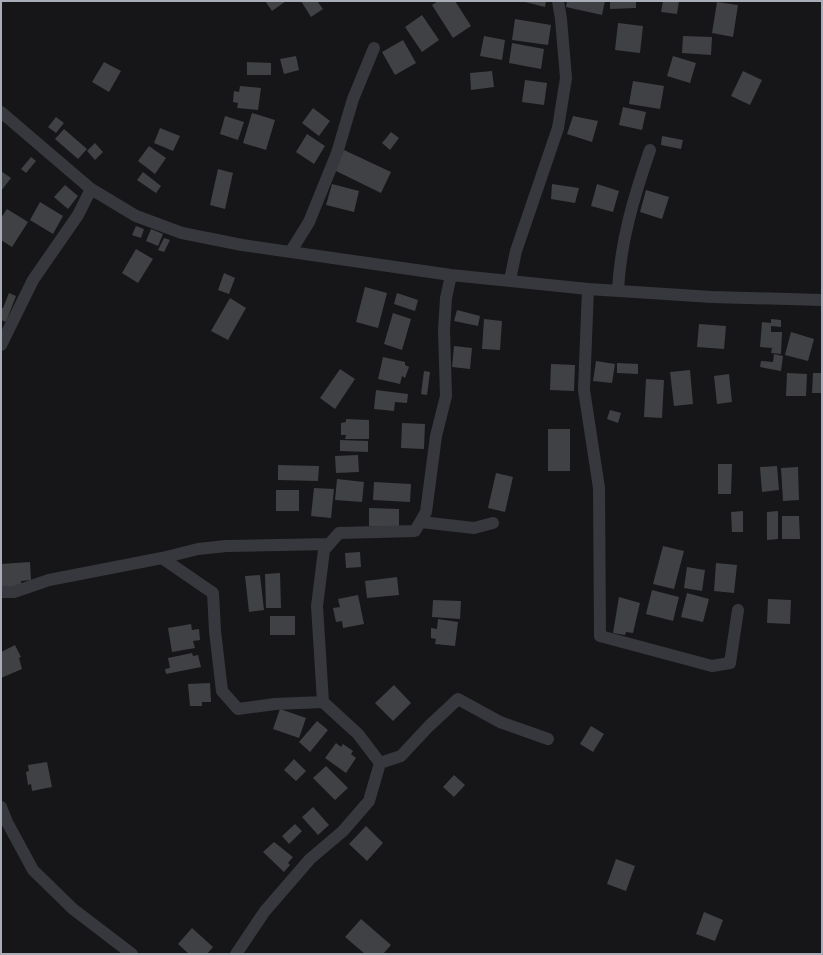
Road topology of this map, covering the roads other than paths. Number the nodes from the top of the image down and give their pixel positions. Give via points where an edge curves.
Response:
1 (558, 1) edge
2 (374, 48) dead end
3 (1, 112) edge
4 (650, 150) dead end
5 (91, 189) junction
6 (291, 252) junction
7 (451, 275) junction
8 (510, 280) junction
9 (588, 289) junction
10 (618, 291) junction
11 (822, 300) edge
12 (1, 345) edge
13 (421, 522) junction
14 (493, 523) dead end
15 (329, 544) junction
16 (162, 558) junction
17 (1, 592) edge
18 (738, 610) dead end
19 (323, 702) junction
20 (548, 739) dead end
21 (380, 763) junction
22 (1, 807) edge
23 (132, 954) edge
24 (236, 954) edge

1 - 8 street via 566,78 558,128 516,251
2 - 6 street via 353,99 334,160 308,222
3 - 5 street
4 - 10 street via 633,201 619,269
5 - 6 street via 136,216 182,233
5 - 12 street via 78,215 33,280
6 - 7 street
7 - 8 street
7 - 13 street via 446,298 444,330 446,396 436,436 426,512
8 - 9 street
9 - 10 street
9 - 18 street via 584,390 599,488 600,636 712,666 730,663
10 - 11 street
13 - 14 street via 474,528
13 - 15 street via 416,531 339,533
15 - 16 street via 226,546 198,549
15 - 19 street via 324,550 317,606
16 - 17 street via 49,580 14,592
16 - 19 street via 214,592 215,631 222,692 238,709
19 - 21 street via 358,734
20 - 21 street via 500,722 458,699 401,756
21 - 24 street via 369,801 343,830 310,859 265,911
22 - 23 street via 6,822 33,870 73,909

